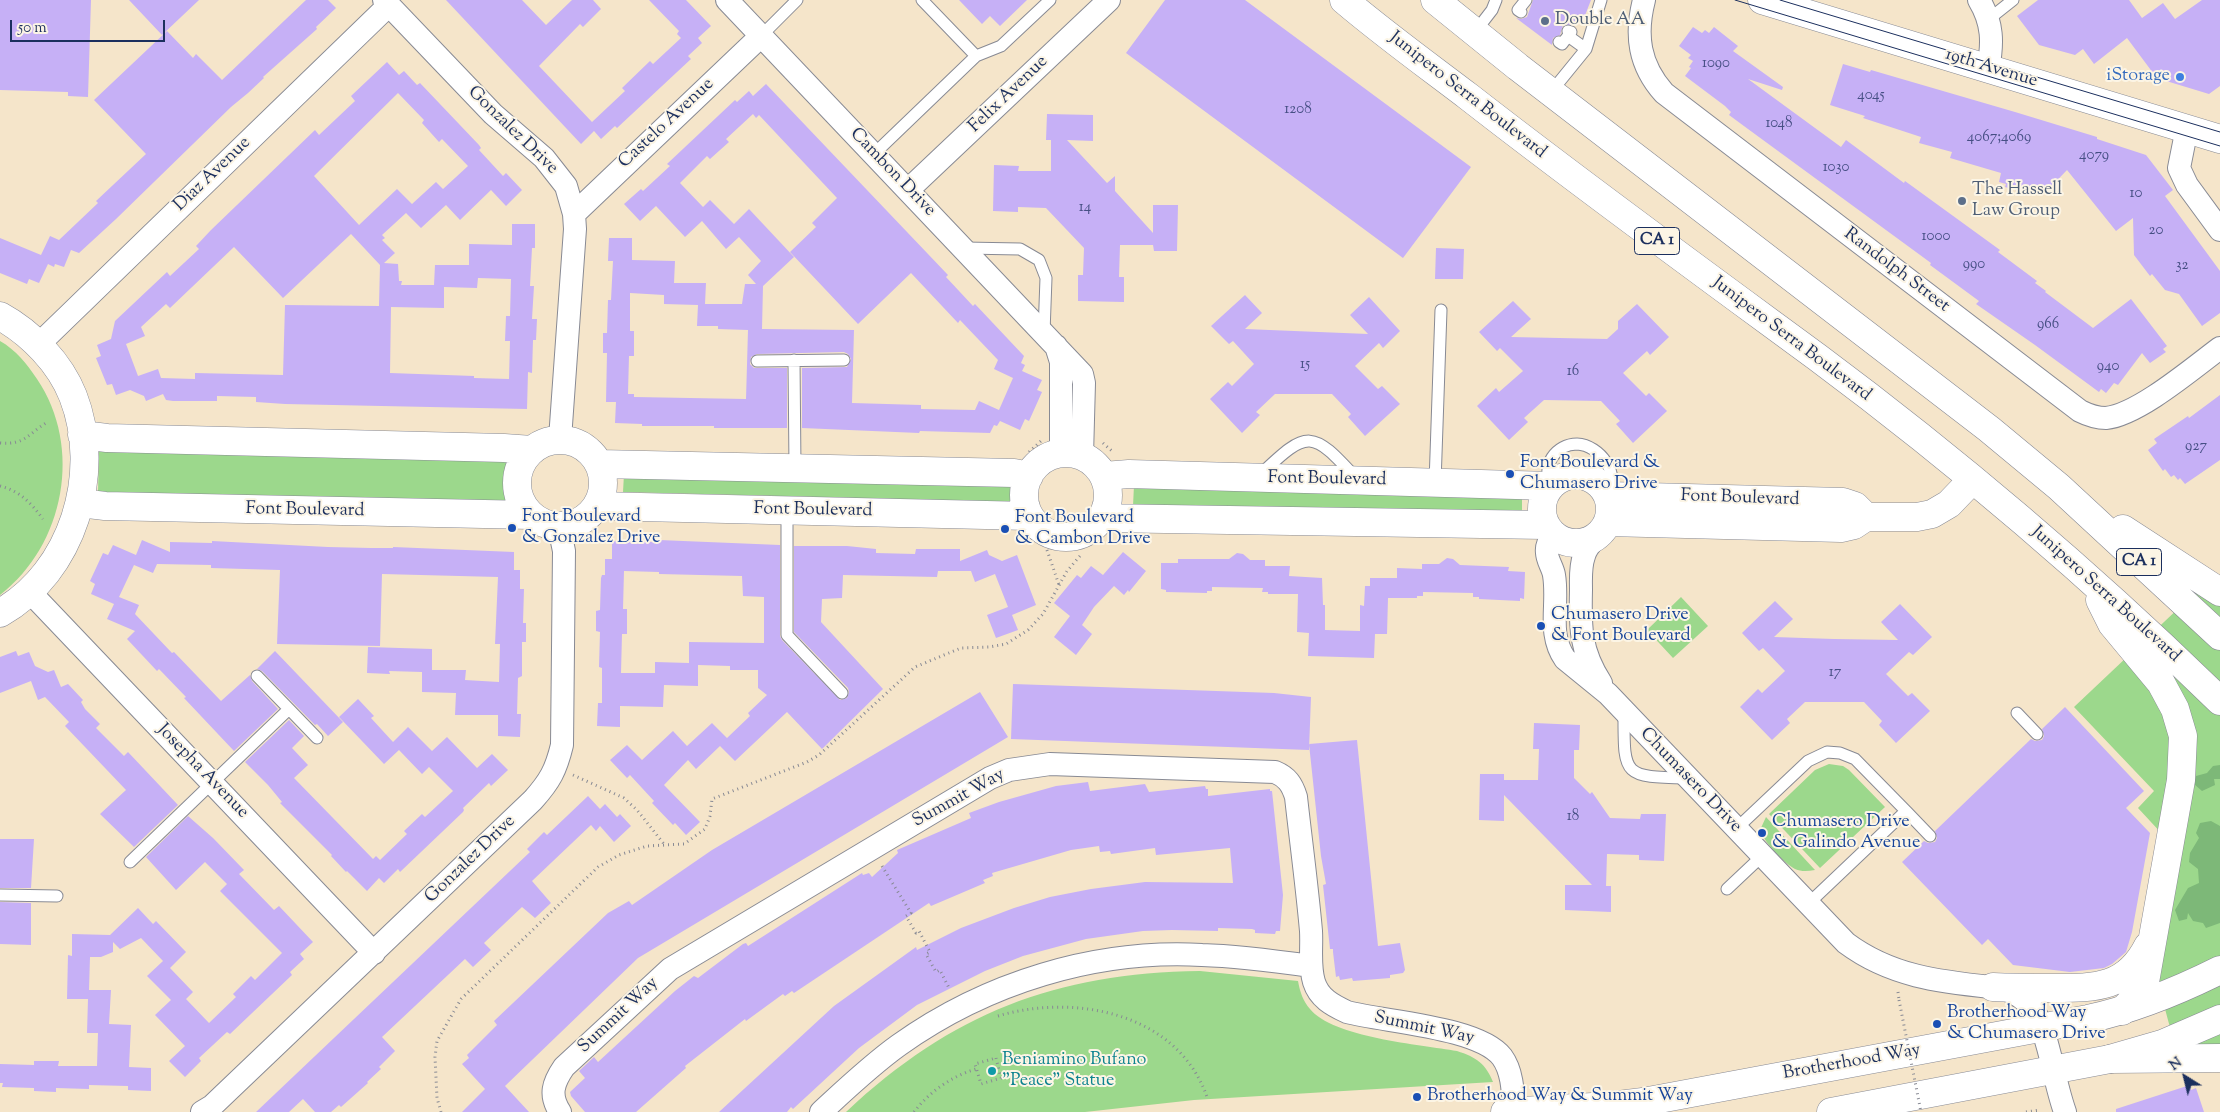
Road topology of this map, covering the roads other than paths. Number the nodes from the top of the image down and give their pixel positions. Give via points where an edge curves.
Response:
1 (727, 0) edge
2 (796, 0) edge
3 (922, 0) edge
4 (1050, 0) edge
5 (1109, 0) edge
6 (1344, 0) edge
7 (1496, 0) edge
8 (1601, 0) edge
9 (1644, 0) edge
10 (1762, 0) edge
11 (2013, 0) edge
12 (386, 3) edge
13 (1445, 5) edge
14 (1984, 10) edge
15 (1475, 32) junction
16 (761, 36) junction
17 (1565, 36) dead end
18 (1586, 49) junction
19 (976, 56) junction
20 (1988, 69) junction
21 (1550, 92) junction
22 (2187, 128) junction
23 (2220, 139) edge
24 (874, 154) junction
25 (908, 190) junction
26 (574, 214) junction
27 (2220, 230) edge
28 (963, 248) junction
29 (1441, 310) dead end
30 (0, 316) edge
31 (1050, 340) junction
32 (38, 345) junction
33 (2220, 348) edge
34 (757, 360) dead end
35 (794, 360) junction
36 (844, 360) dead end
37 (82, 434) junction
38 (560, 440) junction
39 (1063, 449) junction
40 (532, 450) junction
41 (599, 464) junction
42 (1028, 465) junction
43 (795, 468) junction
44 (1104, 476) junction
45 (1256, 478) junction
46 (1972, 480) junction
47 (1359, 481) junction
48 (1435, 483) junction
49 (1551, 485) junction
50 (2059, 487) junction
51 (80, 503) junction
52 (597, 506) junction
53 (787, 510) junction
54 (1605, 512) junction
55 (531, 515) junction
56 (1030, 516) junction
57 (1102, 518) junction
58 (559, 526) junction
59 (1549, 530) junction
60 (2091, 583) junction
61 (29, 591) junction
62 (2220, 592) edge
63 (0, 613) edge
64 (2220, 636) edge
65 (257, 676) dead end
66 (842, 693) dead end
67 (1608, 694) junction
68 (2220, 701) edge
69 (289, 709) junction
70 (1624, 711) junction
71 (2017, 713) dead end
72 (2037, 734) dead end
73 (316, 738) dead end
74 (1687, 778) junction
75 (213, 783) junction
76 (1906, 811) junction
77 (1736, 829) junction
78 (1930, 836) dead end
79 (1762, 856) junction
80 (130, 862) dead end
81 (1727, 889) dead end
82 (0, 895) edge
83 (57, 896) dead end
84 (1808, 904) junction
85 (2154, 930) junction
86 (374, 953) junction
87 (1311, 966) junction
88 (2220, 970) edge
89 (1993, 988) junction
90 (2122, 1011) junction
91 (2220, 1019) edge
92 (2043, 1027) junction
93 (2220, 1058) edge
94 (2110, 1059) junction
95 (2053, 1070) junction
96 (202, 1112) edge
97 (560, 1112) edge
98 (821, 1112) edge
99 (1506, 1112) edge
100 (1514, 1112) edge
101 (1831, 1112) edge
102 (2065, 1112) edge

1 - 16 street, Cambon Drive
2 - 16 lane
3 - 19 lane
4 - 19 lane via 1001,46
5 - 25 street, Felix Avenue
6 - 46 main road, Junipero Serra Boulevard / CA 1 via 1650,236 1852,385
7 - 15 lane
8 - 18 lane
9 - 33 street, Randolph Street via 1638,31 1640,51 1646,68 1664,93 2080,411 2106,418 2126,412
10 - 20 main road, 19th Avenue
11 - 14 lane
12 - 26 street, Gonzalez Drive via 493,114 544,158 566,186
12 - 32 street, Diaz Avenue
13 - 15 main road, CA 1
14 - 20 street via 1992,38
15 - 21 main road, CA 1
16 - 24 street, Cambon Drive
16 - 26 street, Castelo Avenue
17 - 18 lane
18 - 21 lane
19 - 24 lane
20 - 22 main road, 19th Avenue
21 - 50 main road, CA 1 via 1918,373
22 - 23 main road, 19th Avenue
22 - 27 street via 2179,168 2187,185
24 - 25 street, Cambon Drive
25 - 28 street, Cambon Drive
26 - 38 street, Gonzalez Drive
28 - 31 street, Cambon Drive
28 - 31 lane via 1020,250 1039,260 1046,278
29 - 48 lane
30 - 32 main road
31 - 39 street, Cambon Drive via 1082,374 1084,383
32 - 37 main road via 60,372 73,396
34 - 35 lane
35 - 36 lane
35 - 43 lane
37 - 40 main road via 107,438
37 - 51 main road via 84,452
38 - 40 main road via 545,442
38 - 41 main road via 579,444
39 - 42 main road
39 - 44 main road via 1098,468
40 - 55 main road via 521,464 517,482 520,500
41 - 43 main road
41 - 52 main road via 604,481
42 - 43 main road via 1014,473
42 - 56 main road via 1024,496
44 - 45 main road, Font Boulevard
44 - 57 main road via 1108,502
45 - 47 main road, Font Boulevard
45 - 47 lane via 1288,449 1308,441 1327,447
46 - 54 main road, Font Boulevard via 1949,504 1932,514 1866,517 1841,528 1626,521
46 - 60 main road, Junipero Serra Boulevard / CA 1
47 - 48 main road, Font Boulevard
48 - 49 main road, Font Boulevard
49 - 54 main road via 1565,477 1582,475 1598,483
49 - 59 main road via 1542,504 1542,515
50 - 62 main road
50 - 64 main road, CA 1
51 - 55 main road, Font Boulevard
51 - 61 main road via 72,530 57,558
52 - 53 main road, Font Boulevard
52 - 58 main road via 581,521
53 - 56 main road, Font Boulevard
53 - 66 lane via 787,635
54 - 59 main road via 1582,543 1571,543
54 - 67 street, Chumasero Drive via 1584,555 1580,624 1584,652
55 - 58 main road via 539,521
56 - 57 main road via 1044,531 1065,538 1086,533
57 - 59 main road
58 - 86 street, Gonzalez Drive via 564,551 562,745 556,770 533,800
59 - 67 street, Chumasero Drive via 1546,554 1554,575 1557,644 1572,666
60 - 68 main road, Junipero Serra Boulevard / CA 1
60 - 85 main road via 2112,624 2165,689 2175,708 2182,736 2181,780
61 - 63 main road
61 - 75 street, Josepha Avenue
65 - 69 lane
67 - 70 street, Chumasero Drive
69 - 73 lane
69 - 75 lane
70 - 74 street, Chumasero Drive
70 - 74 lane via 1624,751 1631,769 1648,777
71 - 72 lane
74 - 77 street, Chumasero Drive
75 - 80 lane
75 - 86 street, Josepha Avenue
76 - 77 lane via 1855,759 1828,752 1808,760
76 - 78 lane
76 - 84 lane
77 - 79 street, Chumasero Drive
79 - 81 lane
79 - 84 street, Chumasero Drive
82 - 83 lane
84 - 89 street, Chumasero Drive via 1846,943 1889,968 1919,978
85 - 89 main road via 2145,952 2134,967 2105,985
85 - 90 main road via 2143,987
86 - 96 street, Gonzalez Drive
87 - 97 street, Summit Way via 1311,932 1296,797 1293,786 1285,777 1275,772 1060,764 1029,766 990,778 692,954 651,985 564,1067 552,1090
87 - 98 street via 1200,954 1122,958 1042,974 968,1004 899,1045
87 - 100 street, Summit Way via 1314,982 1322,996 1347,1012 1462,1034 1491,1047 1509,1072
88 - 90 main road, Brotherhood Way
89 - 92 street, Chumasero Drive via 2008,990 2024,1000 2037,1013
90 - 92 main road, Brotherhood Way
91 - 94 main road via 2162,1044
92 - 95 street, Chumasero Drive
92 - 100 main road, Brotherhood Way via 1643,1102
93 - 94 main road
94 - 95 main road
95 - 101 main road
95 - 102 street, Chumasero Drive
99 - 100 main road, Brotherhood Way

